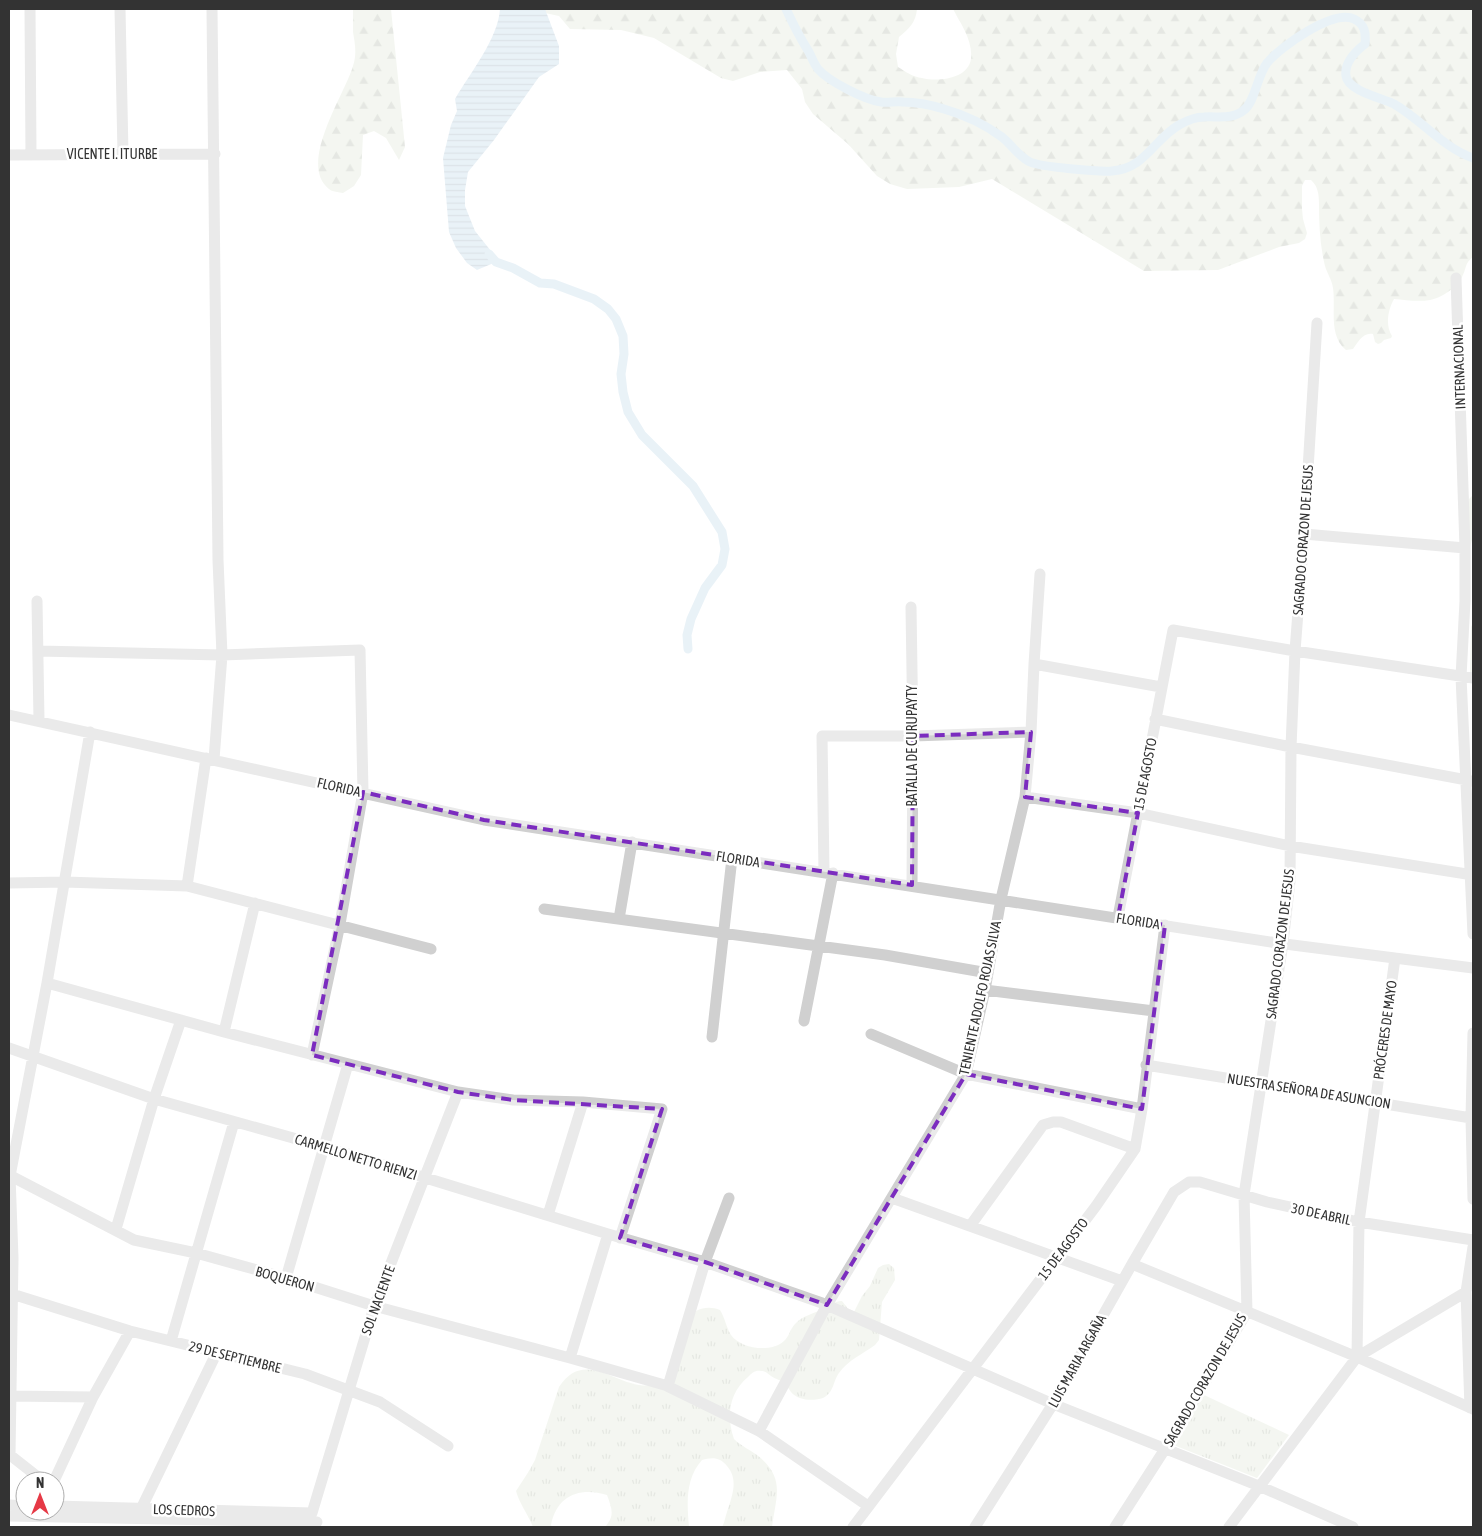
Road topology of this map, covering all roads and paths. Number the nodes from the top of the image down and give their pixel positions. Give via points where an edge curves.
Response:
1 (30, 9) edge
2 (120, 9) edge
3 (212, 9) edge
4 (31, 154) junction
5 (123, 154) junction
6 (215, 154) junction
7 (9, 155) edge
8 (1456, 278) dead end
9 (1317, 323) dead end
10 (1304, 534) junction
11 (1465, 548) junction
12 (1040, 574) dead end
13 (37, 601) dead end
14 (911, 607) dead end
15 (38, 651) junction
16 (1295, 651) junction
17 (222, 655) junction
18 (1034, 664) junction
19 (1461, 677) junction
20 (1473, 678) edge
21 (1161, 687) junction
22 (9, 715) edge
23 (1155, 719) junction
24 (38, 721) junction
25 (90, 732) junction
26 (1031, 732) junction
27 (913, 736) junction
28 (1291, 747) junction
29 (210, 758) junction
30 (1470, 780) edge
31 (363, 792) junction
32 (1025, 797) junction
33 (1138, 813) junction
34 (632, 842) junction
35 (1290, 846) junction
36 (732, 858) junction
37 (829, 873) junction
38 (1472, 875) edge
39 (65, 882) junction
40 (9, 883) edge
41 (912, 885) junction
42 (187, 886) junction
43 (1001, 899) junction
44 (255, 903) junction
45 (544, 908) dead end
46 (1118, 918) junction
47 (619, 919) junction
48 (340, 924) junction
49 (1165, 925) junction
50 (724, 934) junction
51 (1473, 934) edge
52 (1283, 943) junction
53 (818, 946) junction
54 (431, 949) dead end
55 (1395, 958) junction
56 (1473, 968) edge
57 (988, 973) junction
58 (47, 983) junction
59 (985, 990) junction
60 (1154, 1011) junction
61 (181, 1020) junction
62 (804, 1021) dead end
63 (224, 1032) junction
64 (1473, 1033) edge
65 (871, 1034) dead end
66 (712, 1037) dead end
67 (9, 1048) edge
68 (312, 1054) junction
69 (34, 1056) junction
70 (1473, 1063) edge
71 (348, 1064) junction
72 (1146, 1065) junction
73 (966, 1074) junction
74 (1262, 1084) junction
75 (458, 1092) junction
76 (154, 1099) junction
77 (583, 1102) junction
78 (1375, 1102) junction
79 (1142, 1109) junction
80 (1471, 1118) junction
81 (234, 1122) junction
82 (325, 1147) junction
83 (1135, 1149) junction
84 (1473, 1158) edge
85 (10, 1176) edge
86 (424, 1178) junction
87 (1174, 1192) joint
88 (1244, 1195) junction
89 (729, 1198) dead end
90 (892, 1198) junction
91 (1473, 1199) edge
92 (548, 1215) junction
93 (1359, 1222) junction
94 (970, 1226) junction
95 (116, 1229) junction
96 (608, 1234) junction
97 (620, 1238) junction
98 (1473, 1240) edge
99 (1473, 1247) edge
100 (196, 1253) junction
101 (1057, 1257) junction
102 (11, 1258) edge
103 (705, 1262) junction
104 (1132, 1264) junction
105 (286, 1278) junction
106 (1122, 1281) junction
107 (1466, 1292) junction
108 (12, 1294) junction
109 (827, 1305) junction
110 (374, 1306) junction
111 (1247, 1312) junction
112 (130, 1331) junction
113 (171, 1341) junction
114 (217, 1352) junction
115 (570, 1358) junction
116 (1357, 1358) junction
117 (972, 1369) junction
118 (665, 1385) junction
119 (348, 1390) junction
120 (9, 1396) edge
121 (94, 1397) junction
122 (1053, 1404) junction
123 (1471, 1408) edge
124 (758, 1431) junction
125 (448, 1446) dead end
126 (1165, 1449) junction
127 (29, 1471) edge
128 (59, 1471) edge
129 (1259, 1486) junction
130 (65, 1506) edge
131 (868, 1506) junction
132 (145, 1509) junction
133 (65, 1519) edge
134 (316, 1521) edge
135 (158, 1523) edge
136 (852, 1527) edge
137 (975, 1527) edge
138 (1115, 1527) edge
139 (1228, 1527) edge
140 (1353, 1527) edge

1 - 4 street
2 - 5 street
3 - 6 street
4 - 5 street, VICENTE I. ITURBE
4 - 7 street, VICENTE I. ITURBE
5 - 6 street, VICENTE I. ITURBE
6 - 17 street via 218,560
8 - 11 street, INTERNACIONAL
9 - 10 street, SAGRADO CORAZON DE JESUS
10 - 11 street
10 - 16 street, SAGRADO CORAZON DE JESUS
11 - 19 street, INTERNACIONAL
12 - 18 street, TENIENTE ADOLFO ROJAS SILVA
13 - 15 street
14 - 27 street, BATALLA DE CURUPAYTY
15 - 17 street
15 - 24 street
16 - 19 street
16 - 21 street, 15 DE AGOSTO via 1173,630
16 - 28 street, SAGRADO CORAZON DE JESUS
17 - 29 street
17 - 31 street via 360,650
18 - 21 street
18 - 26 street, TENIENTE ADOLFO ROJAS SILVA
19 - 20 street
19 - 30 street, INTERNACIONAL
21 - 23 street, 15 DE AGOSTO
22 - 24 street, FLORIDA
23 - 28 street
23 - 33 street, 15 DE AGOSTO
24 - 25 street, FLORIDA
25 - 29 street, FLORIDA
25 - 39 street
26 - 27 street
26 - 32 street, TENIENTE ADOLFO ROJAS SILVA
27 - 37 street via 822,736
27 - 41 street, BATALLA DE CURUPAYTY
28 - 30 street
28 - 35 street, SAGRADO CORAZON DE JESUS
29 - 31 street, FLORIDA
29 - 42 street
30 - 38 street, INTERNACIONAL
31 - 34 street, FLORIDA via 484,820
31 - 48 street
32 - 33 street
32 - 43 street, TENIENTE ADOLFO ROJAS SILVA
33 - 35 street
33 - 46 street, 15 DE AGOSTO
34 - 36 street, FLORIDA
34 - 47 street
35 - 38 street
35 - 52 street, SAGRADO CORAZON DE JESUS via 1290,881
36 - 37 street, FLORIDA
36 - 50 street
37 - 41 street, FLORIDA
37 - 53 street
38 - 51 street, INTERNACIONAL
39 - 40 street
39 - 42 street
39 - 58 street
41 - 43 street, FLORIDA
42 - 44 street
43 - 46 street, FLORIDA
43 - 57 street, TENIENTE ADOLFO ROJAS SILVA
44 - 48 street
44 - 63 street
45 - 47 street
46 - 49 street, FLORIDA
47 - 50 street
48 - 54 street
48 - 68 street
49 - 52 street, FLORIDA
49 - 60 street, 15 DE AGOSTO
50 - 53 street
50 - 66 street
52 - 55 street, FLORIDA
52 - 74 street, SAGRADO CORAZON DE JESUS
53 - 57 street
53 - 62 street
55 - 56 street, FLORIDA
55 - 78 street, PRÓCERES DE MAYO
57 - 59 street, TENIENTE ADOLFO ROJAS SILVA
58 - 61 street
58 - 69 street
59 - 60 street
59 - 73 street, TENIENTE ADOLFO ROJAS SILVA
60 - 72 street, 15 DE AGOSTO
61 - 63 street
61 - 76 street
63 - 68 street
64 - 70 street
65 - 73 street
67 - 69 street, CARMELLO NETTO RIENZI
68 - 71 street
69 - 76 street, CARMELLO NETTO RIENZI
69 - 85 street
70 - 80 street
71 - 75 street
71 - 82 street
72 - 74 street, NUESTRA SEÑORA DE ASUNCION
72 - 79 street, 15 DE AGOSTO
73 - 79 street
73 - 90 street, TENIENTE ADOLFO ROJAS SILVA
74 - 78 street, NUESTRA SEÑORA DE ASUNCION
74 - 88 street, SAGRADO CORAZON DE JESUS
75 - 77 street via 513,1100
75 - 86 street, SOL NACIENTE
76 - 81 street, CARMELLO NETTO RIENZI
76 - 95 street
77 - 92 street
77 - 97 street via 662,1109
78 - 80 street, NUESTRA SEÑORA DE ASUNCION
78 - 93 street, PRÓCERES DE MAYO
79 - 83 street, 15 DE AGOSTO
80 - 84 street
81 - 82 street, CARMELLO NETTO RIENZI
81 - 100 street
82 - 86 street, CARMELLO NETTO RIENZI
82 - 105 street
83 - 94 street via 1061,1122 1043,1125
83 - 101 street, 15 DE AGOSTO
84 - 91 street
85 - 95 street, BOQUERON
85 - 102 street
86 - 92 street, CARMELLO NETTO RIENZI
86 - 110 street, SOL NACIENTE
87 - 88 street, 30 DE ABRIL via 1189,1182 1200,1182
87 - 104 street, LUIS MARIA ARGAÑA
88 - 93 street, 30 DE ABRIL
88 - 111 street, SAGRADO CORAZON DE JESUS
89 - 103 street
90 - 94 street
90 - 109 street, TENIENTE ADOLFO ROJAS SILVA
92 - 96 street, CARMELLO NETTO RIENZI
93 - 98 street, 30 DE ABRIL
93 - 116 street, PRÓCERES DE MAYO
94 - 101 street
95 - 100 street, BOQUERON via 134,1240
96 - 97 street, CARMELLO NETTO RIENZI
96 - 115 street
97 - 103 street, CARMELLO NETTO RIENZI
99 - 107 street
100 - 105 street, BOQUERON
100 - 113 street
101 - 106 street
101 - 117 street, 15 DE AGOSTO
102 - 108 street
103 - 109 street, CARMELLO NETTO RIENZI
103 - 118 street via 668,1386
104 - 106 street, LUIS MARIA ARGAÑA
104 - 111 street
105 - 110 street, BOQUERON
106 - 122 street, LUIS MARIA ARGAÑA
107 - 116 street
107 - 123 street
108 - 112 street, 29 DE SEPTIEMBRE
108 - 120 street
109 - 117 street, CARMELLO NETTO RIENZI
109 - 124 street, TENIENTE ADOLFO ROJAS SILVA
110 - 115 street, BOQUERON
110 - 119 street, SOL NACIENTE
111 - 116 street
111 - 126 street, SAGRADO CORAZON DE JESUS
112 - 113 street, 29 DE SEPTIEMBRE
112 - 121 street
113 - 114 street, 29 DE SEPTIEMBRE
114 - 119 street, 29 DE SEPTIEMBRE via 305,1374
114 - 132 street
115 - 118 street, BOQUERON
116 - 123 street
116 - 129 street
117 - 122 street, CARMELLO NETTO RIENZI
117 - 131 street, 15 DE AGOSTO
118 - 124 street, BOQUERON
119 - 125 street, 29 DE SEPTIEMBRE via 380,1402
119 - 134 street, SOL NACIENTE
120 - 121 street
120 - 127 street via 10,1456
121 - 128 street
122 - 126 street, CARMELLO NETTO RIENZI
122 - 137 street, LUIS MARIA ARGAÑA
124 - 131 street, BOQUERON
126 - 129 street, CARMELLO NETTO RIENZI
126 - 138 street, SAGRADO CORAZON DE JESUS
129 - 139 street
129 - 140 street, CARMELLO NETTO RIENZI
130 - 132 street, LOS CEDROS
131 - 136 street, 15 DE AGOSTO
132 - 134 street, LOS CEDROS
132 - 135 street
133 - 135 street
134 - 135 street

